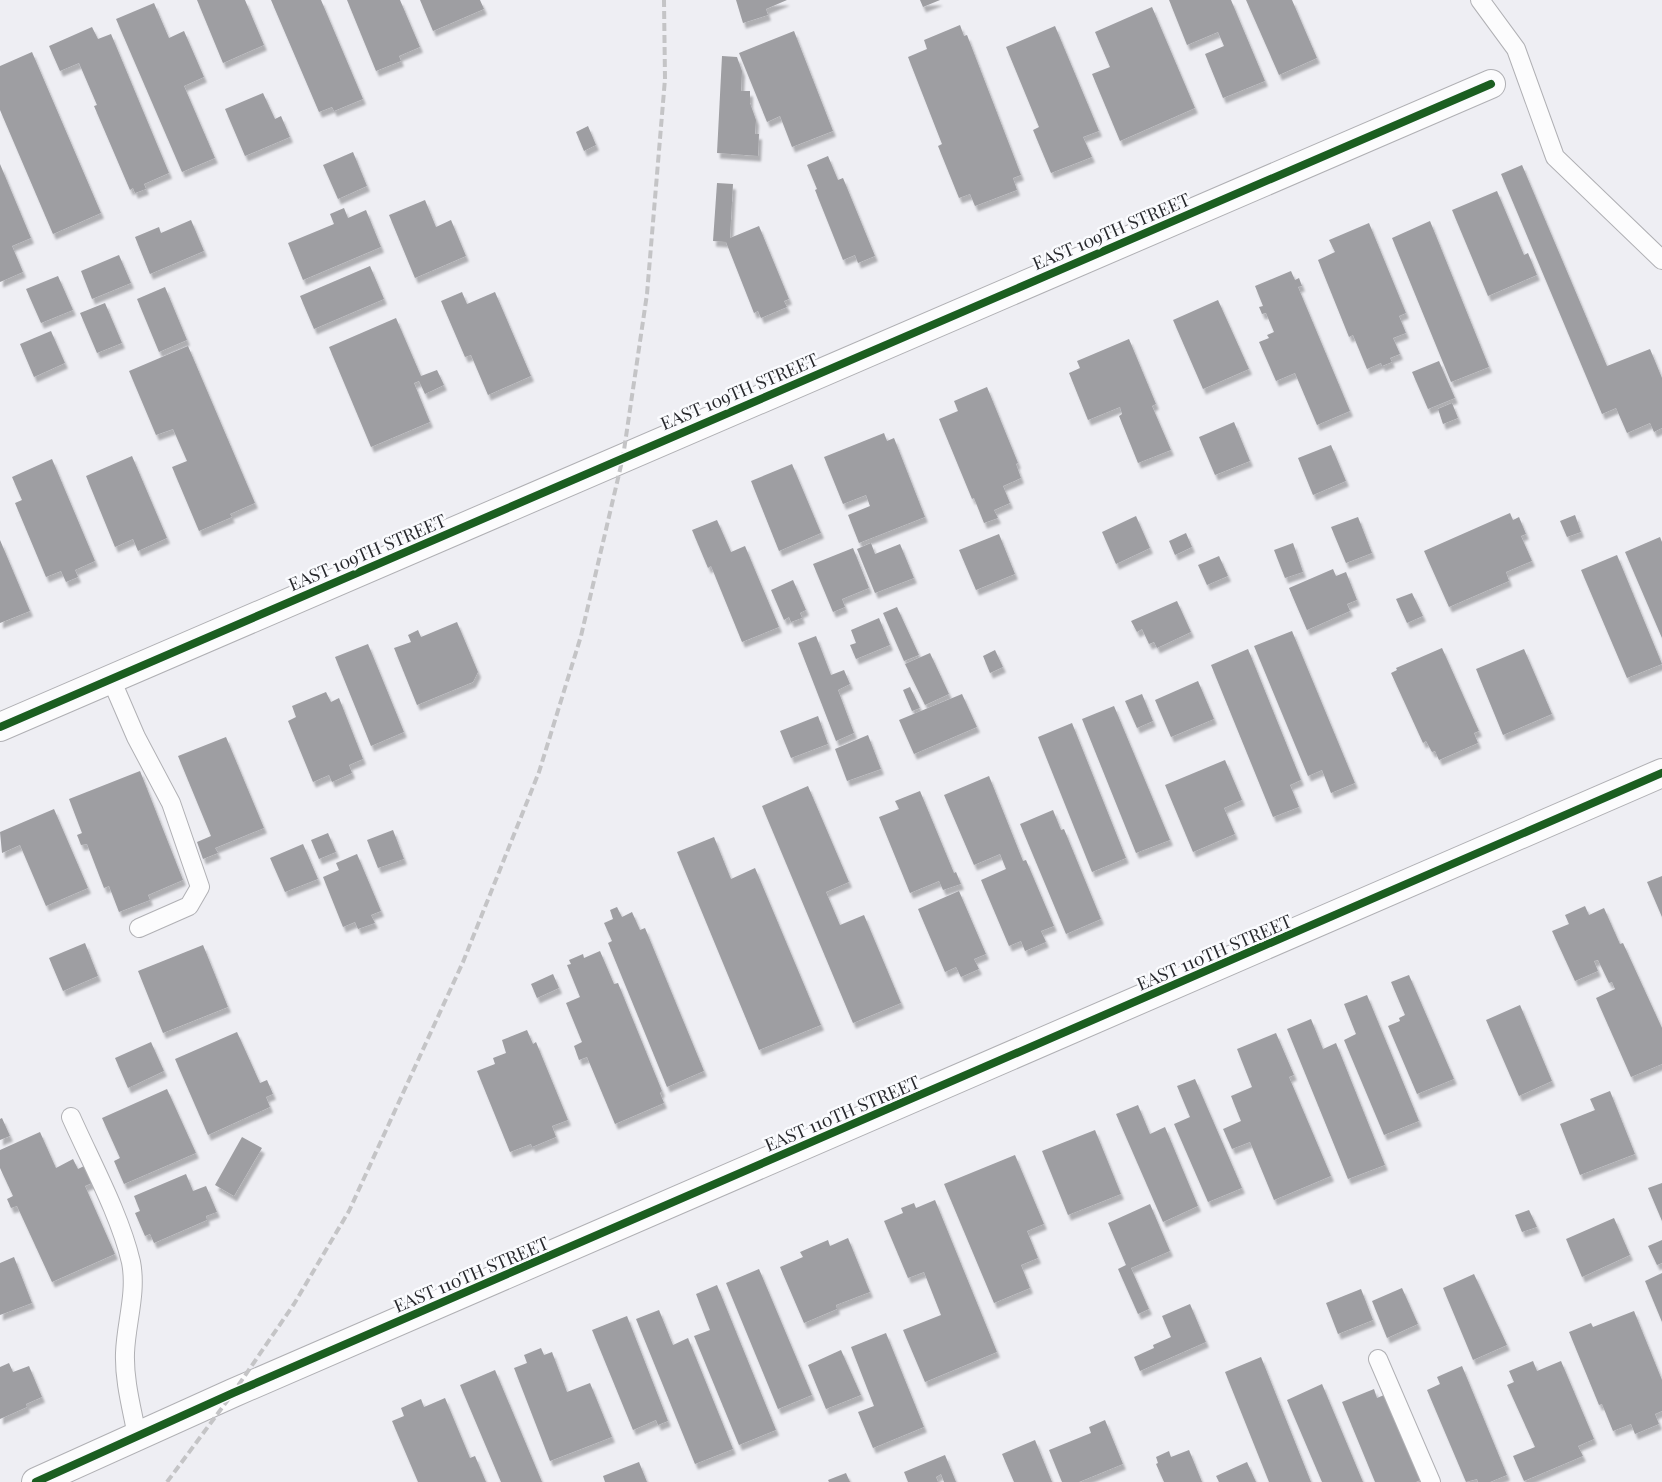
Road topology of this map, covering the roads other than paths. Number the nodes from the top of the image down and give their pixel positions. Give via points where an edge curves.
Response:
1 (1480, 0) edge
2 (1491, 84) dead end
3 (1662, 260) edge
4 (110, 679) junction
5 (0, 727) edge
6 (1662, 773) edge
7 (140, 928) dead end
8 (71, 1117) dead end
9 (1378, 1359) dead end
10 (137, 1436) junction
11 (36, 1482) edge
12 (1431, 1482) edge

1 - 3 lane via 1516,49 1555,157
2 - 4 street, EAST 109TH STREET
4 - 5 street, EAST 109TH STREET
4 - 7 lane via 171,803 200,888 189,906
6 - 10 street, EAST 110TH STREET
8 - 10 lane via 122,1232 131,1262 133,1281 125,1352
9 - 12 lane
10 - 11 street, EAST 110TH STREET

